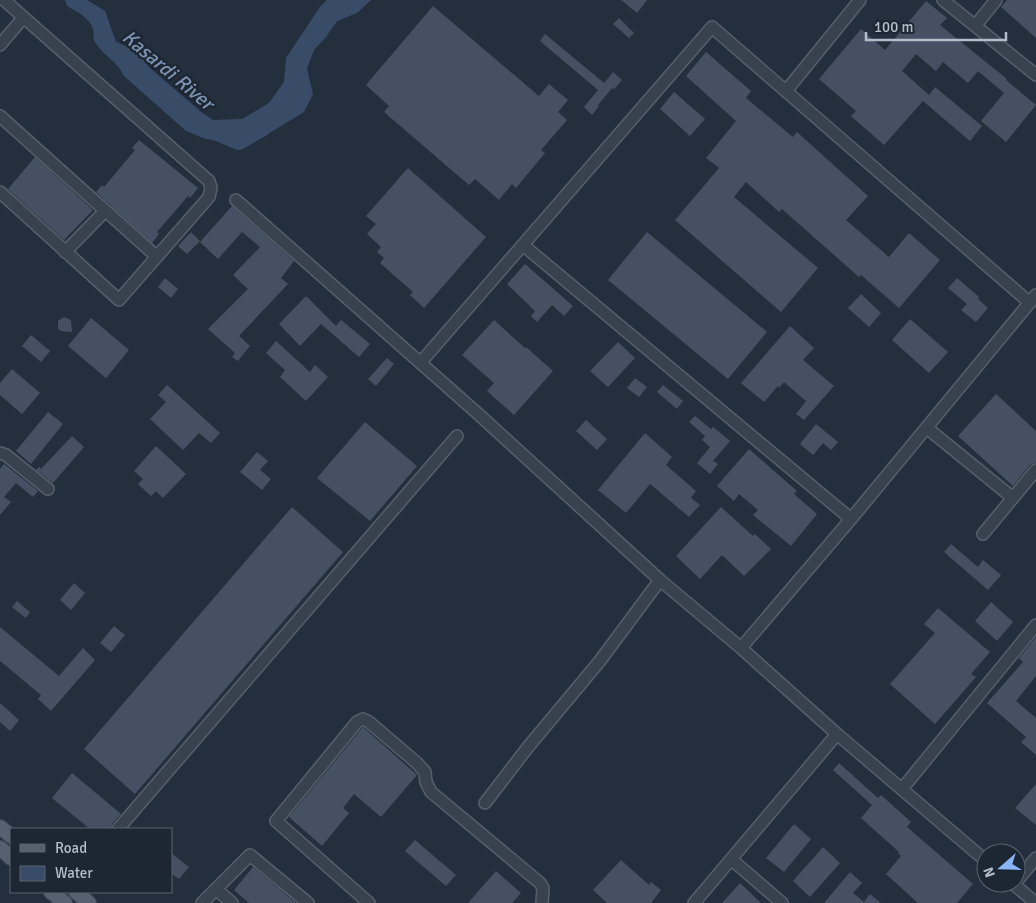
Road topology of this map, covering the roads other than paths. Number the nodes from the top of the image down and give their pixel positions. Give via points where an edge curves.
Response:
1 (4, 0) edge
2 (860, 0) edge
3 (943, 0) edge
4 (996, 0) edge
5 (23, 18) junction
6 (975, 26) junction
7 (0, 45) edge
8 (1036, 75) edge
9 (786, 91) junction
10 (0, 116) edge
11 (0, 192) edge
12 (236, 200) dead end
13 (104, 211) junction
14 (523, 246) junction
15 (65, 252) junction
16 (156, 256) junction
17 (1033, 299) edge
18 (421, 362) junction
19 (926, 428) junction
20 (457, 436) dead end
21 (0, 453) edge
22 (1036, 470) edge
23 (48, 489) dead end
24 (1013, 498) junction
25 (851, 519) junction
26 (983, 534) dead end
27 (660, 580) junction
28 (1036, 625) edge
29 (741, 648) junction
30 (837, 734) junction
31 (902, 789) junction
32 (485, 803) dead end
33 (0, 827) edge
34 (119, 828) edge
35 (10, 835) edge
36 (0, 848) edge
37 (976, 852) edge
38 (10, 857) edge
39 (1036, 858) edge
40 (731, 859) junction
41 (1026, 869) edge
42 (216, 889) junction
43 (52, 893) edge
44 (77, 893) edge
45 (1025, 893) edge
46 (64, 903) edge
47 (89, 903) edge
48 (202, 903) edge
49 (232, 903) edge
50 (308, 903) edge
51 (369, 903) edge
52 (542, 903) edge
53 (694, 903) edge
54 (782, 903) edge
55 (1036, 903) edge

1 - 5 street
2 - 9 street
3 - 6 street
4 - 6 street
5 - 7 street
5 - 16 street via 209,181 209,197
6 - 8 street
9 - 14 street via 712,27
9 - 17 street
10 - 13 street
11 - 15 street
12 - 18 street
13 - 15 street
13 - 16 street
14 - 18 street
14 - 25 street
15 - 16 street via 119,300
17 - 19 street
18 - 27 street
19 - 24 street
19 - 25 street
20 - 34 street
21 - 23 street
22 - 24 street
24 - 26 street
25 - 29 street
27 - 29 street
27 - 32 street via 599,662
28 - 31 street
29 - 30 street
30 - 31 street
30 - 40 street
31 - 37 street
33 - 35 main road
36 - 38 main road
39 - 41 street
40 - 53 street
40 - 54 street
42 - 48 street
42 - 49 street
42 - 50 street via 250,855
43 - 46 main road
44 - 47 main road
45 - 55 street
51 - 52 street via 276,821 357,722 363,719 417,763 425,772 431,792 540,882

